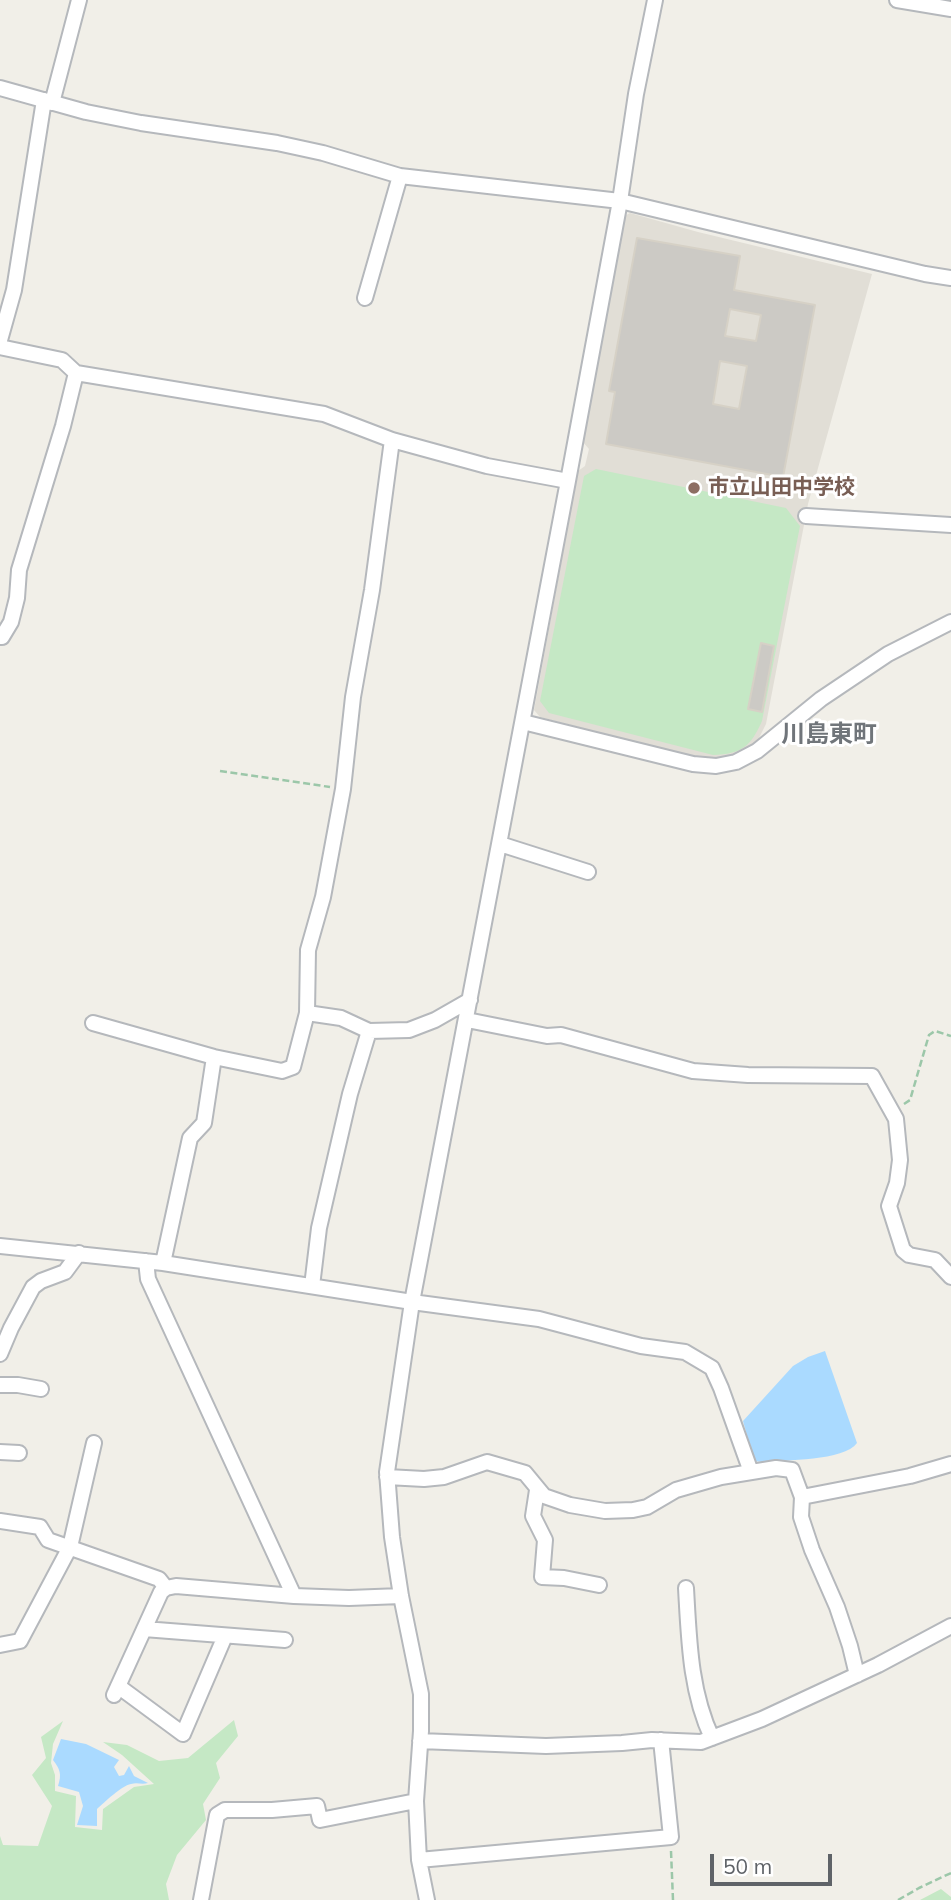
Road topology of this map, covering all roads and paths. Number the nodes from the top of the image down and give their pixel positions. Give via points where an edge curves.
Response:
1 (79, 0) edge
2 (655, 0) edge
3 (897, 0) edge
4 (951, 9) edge
5 (0, 88) edge
6 (48, 102) junction
7 (400, 176) junction
8 (620, 201) junction
9 (951, 278) edge
10 (365, 298) dead end
11 (0, 340) edge
12 (0, 347) edge
13 (76, 373) junction
14 (392, 440) junction
15 (568, 481) junction
16 (806, 516) dead end
17 (951, 525) edge
18 (951, 622) edge
19 (0, 636) edge
20 (523, 722) junction
21 (220, 771) dead end
22 (343, 789) junction
23 (500, 844) junction
24 (588, 872) dead end
25 (470, 1000) junction
26 (307, 1013) junction
27 (467, 1020) junction
28 (93, 1023) dead end
29 (369, 1031) junction
30 (951, 1036) edge
31 (214, 1057) junction
32 (892, 1112) junction
33 (0, 1246) edge
34 (79, 1253) junction
35 (146, 1261) junction
36 (163, 1263) junction
37 (951, 1277) edge
38 (312, 1286) junction
39 (412, 1302) junction
40 (0, 1354) edge
41 (0, 1385) edge
42 (41, 1389) dead end
43 (94, 1444) dead end
44 (0, 1452) edge
45 (19, 1453) dead end
46 (951, 1464) edge
47 (751, 1472) junction
48 (387, 1477) junction
49 (537, 1490) junction
50 (802, 1497) junction
51 (0, 1521) edge
52 (70, 1547) junction
53 (599, 1585) dead end
54 (166, 1588) junction
55 (686, 1588) dead end
56 (294, 1596) junction
57 (401, 1596) junction
58 (951, 1626) edge
59 (144, 1629) junction
60 (225, 1636) junction
61 (285, 1640) dead end
62 (0, 1645) edge
63 (856, 1675) junction
64 (712, 1738) junction
65 (661, 1740) junction
66 (420, 1741) junction
67 (416, 1801) junction
68 (671, 1837) junction
69 (419, 1860) junction
70 (951, 1874) edge
71 (201, 1900) edge
72 (427, 1900) edge
73 (673, 1900) edge
74 (898, 1900) edge

1 - 6 street
2 - 8 street
3 - 4 street
5 - 6 street
6 - 7 street via 142,123 277,143
6 - 11 street via 14,290
7 - 8 street
7 - 10 street
8 - 9 street
8 - 15 street
12 - 13 street via 62,360
13 - 14 street via 324,414
13 - 19 street via 19,570 18,598 11,622
14 - 15 street via 487,466
14 - 22 street
15 - 20 street
16 - 17 street
18 - 20 street via 888,654 736,762 693,764
20 - 23 street
21 - 22 path
22 - 26 street via 308,950
23 - 24 street
23 - 25 street
25 - 27 street
25 - 29 street via 410,1030
26 - 29 street via 341,1018
26 - 31 street via 293,1067 282,1071
27 - 32 street via 561,1035 692,1071 873,1076
27 - 39 street
28 - 31 street
29 - 38 street via 319,1228
30 - 32 path via 935,1031 929,1035 909,1100
31 - 36 street via 204,1123 190,1138
32 - 37 street via 900,1160 889,1206 903,1250 935,1260
33 - 34 street
34 - 35 street
34 - 40 street via 65,1272 33,1287
35 - 36 street
35 - 56 street via 148,1279
36 - 38 street
38 - 39 street
39 - 47 street via 539,1319 641,1346 685,1352 712,1368
39 - 48 street
41 - 42 street
43 - 52 street
44 - 45 street
46 - 50 street
47 - 49 street via 676,1490 633,1510 570,1505
47 - 50 street via 792,1470
48 - 49 street via 444,1476 486,1462 524,1473
48 - 57 street
49 - 53 street via 534,1516 545,1540 542,1577
50 - 63 street via 802,1517 812,1550 837,1607
51 - 52 street via 40,1527 48,1539
52 - 54 street via 159,1579
52 - 62 street via 20,1641
54 - 56 street
54 - 59 street
55 - 64 street via 694,1683
56 - 57 street
57 - 66 street via 421,1694
58 - 63 street
59 - 60 street
59 - 60 street via 116,1690 183,1734
60 - 61 street
63 - 64 street
64 - 65 street via 701,1742
65 - 66 street via 546,1746
65 - 68 street
66 - 67 street
67 - 69 street
67 - 71 street via 320,1820 317,1806 225,1810 217,1815
68 - 69 street
68 - 73 path
69 - 72 street
70 - 74 path

